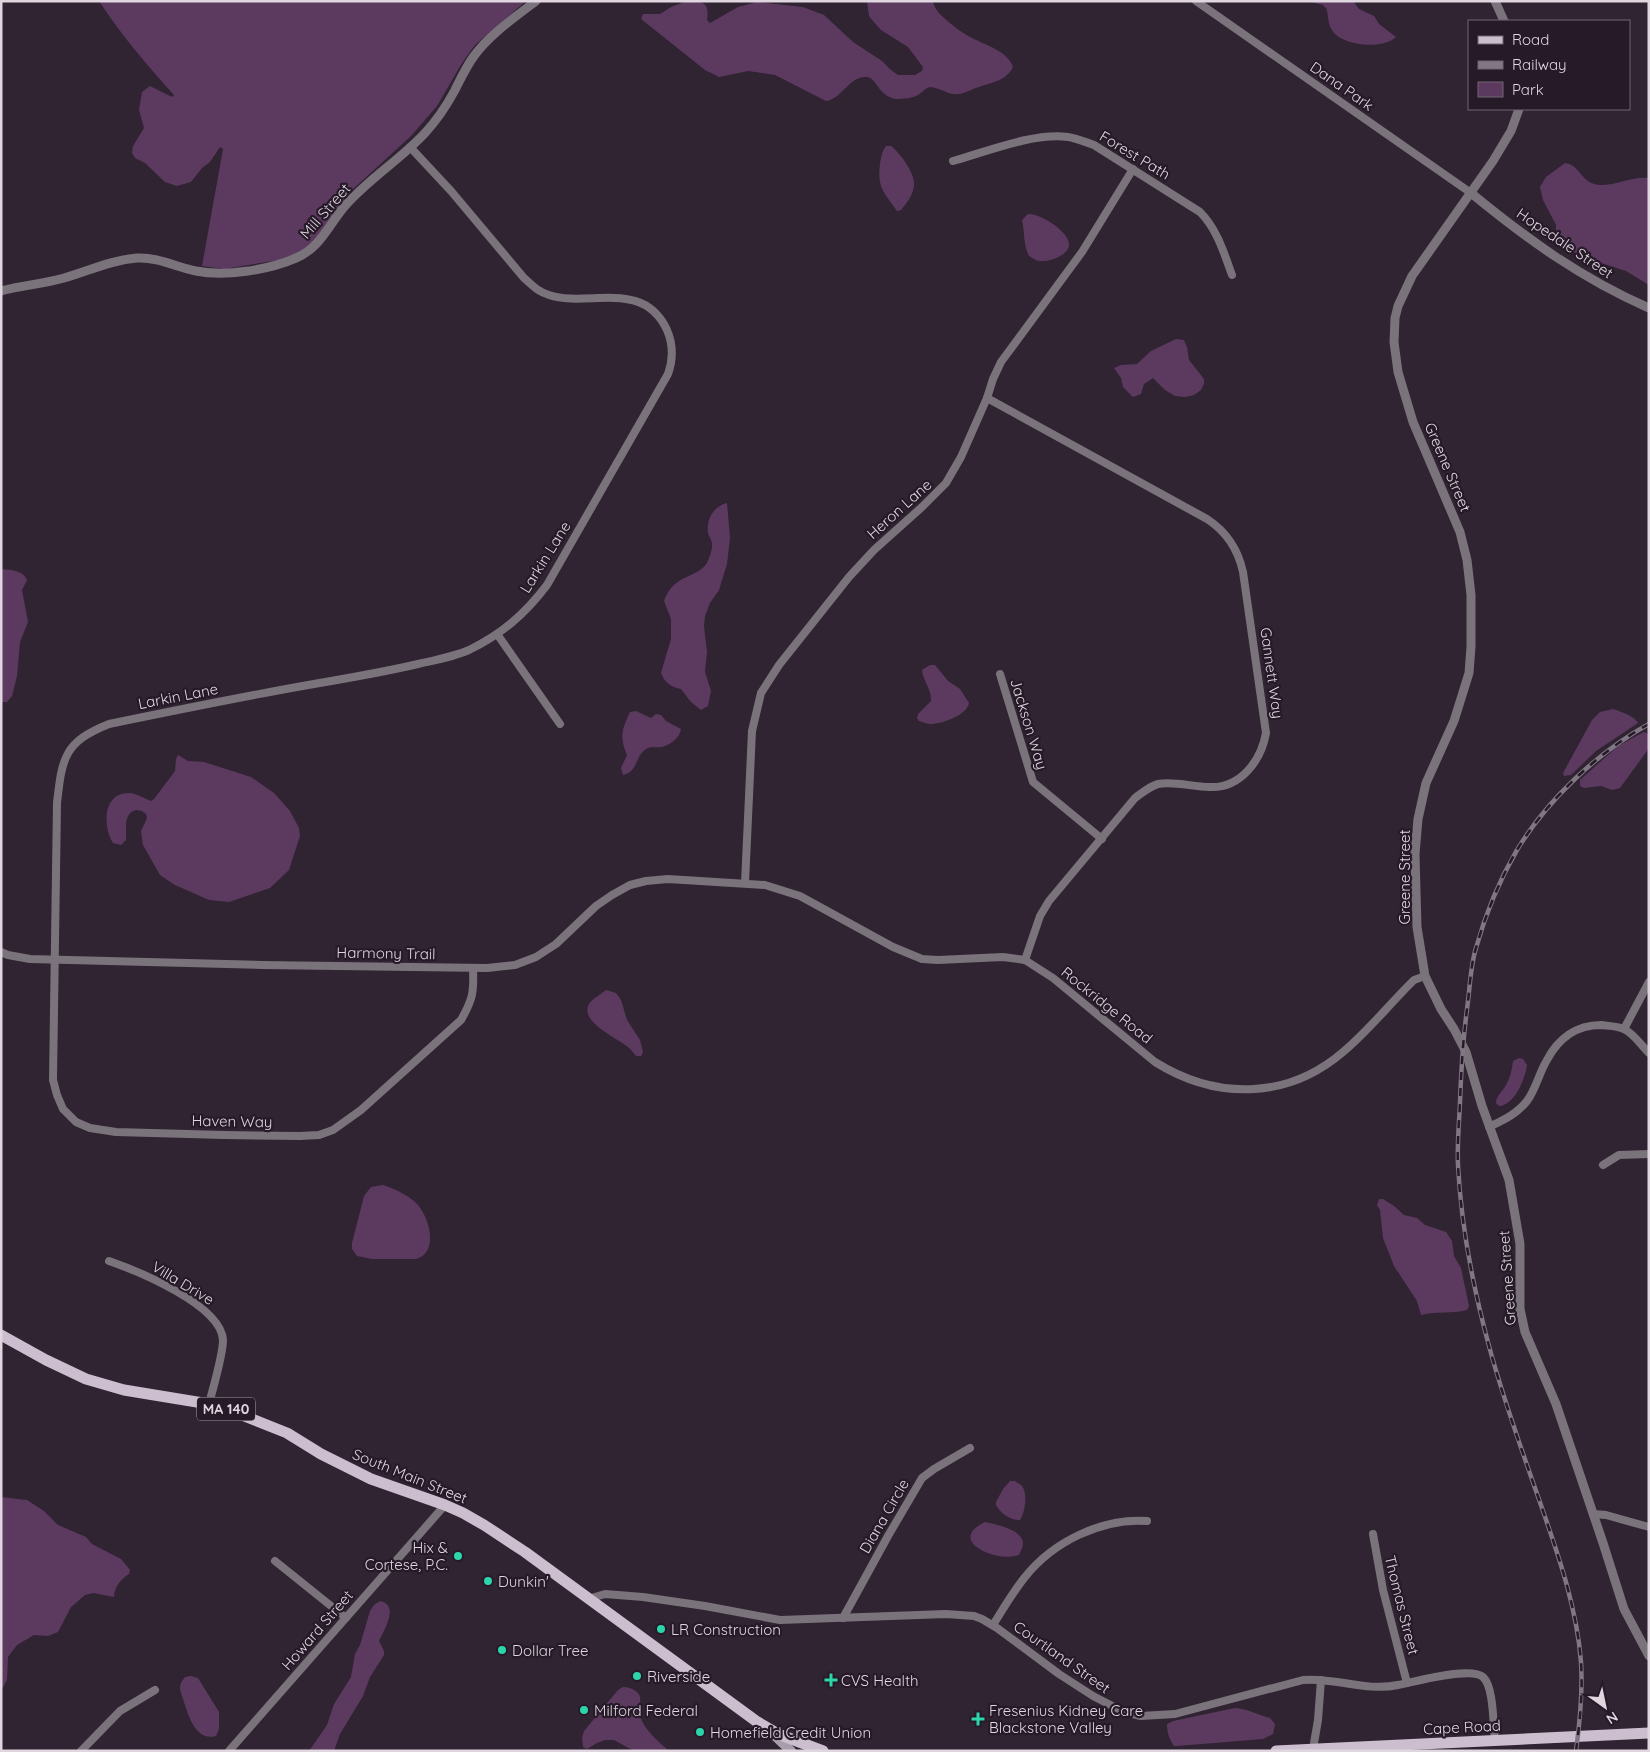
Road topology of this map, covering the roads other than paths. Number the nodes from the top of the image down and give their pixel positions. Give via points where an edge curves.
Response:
1 (536, 1) edge
2 (1196, 1) edge
3 (1495, 1) edge
4 (1504, 20) edge
5 (1519, 110) edge
6 (410, 147) junction
7 (953, 161) dead end
8 (1134, 170) junction
9 (1472, 192) junction
10 (1232, 275) dead end
11 (1, 291) edge
12 (1649, 308) edge
13 (987, 398) junction
14 (497, 634) junction
15 (1000, 674) dead end
16 (560, 724) dead end
17 (1102, 839) junction
18 (745, 883) junction
19 (1, 952) edge
20 (56, 960) junction
21 (1025, 960) junction
22 (472, 968) junction
23 (1425, 976) junction
24 (1649, 982) edge
25 (1624, 1029) junction
26 (1649, 1053) edge
27 (1489, 1127) junction
28 (1649, 1154) edge
29 (1603, 1165) dead end
30 (109, 1261) dead end
31 (1, 1335) edge
32 (209, 1404) junction
33 (970, 1448) dead end
34 (445, 1505) junction
35 (1593, 1514) junction
36 (1147, 1521) dead end
37 (1649, 1527) edge
38 (1373, 1534) dead end
39 (275, 1561) dead end
40 (588, 1598) junction
41 (346, 1618) junction
42 (843, 1618) junction
43 (994, 1625) junction
44 (1649, 1656) edge
45 (1321, 1680) junction
46 (1407, 1682) junction
47 (155, 1690) dead end
48 (766, 1727) junction
49 (1649, 1733) edge
50 (1495, 1740) junction
51 (1314, 1749) junction
52 (81, 1751) edge
53 (230, 1751) edge
54 (791, 1751) edge
55 (823, 1751) edge
56 (1276, 1751) edge

1 - 6 street, Mill Street via 480,48 443,110
2 - 9 street, Dana Park
3 - 4 street
5 - 9 street, Greene Street via 1503,145
6 - 11 street, Mill Street via 344,207 317,244 295,259 236,273 216,274 137,258
6 - 14 street, Larkin Lane via 537,290 563,298 617,297 640,303 659,317 671,345 672,364 668,374 547,585 516,621
7 - 8 street, Forest Path via 1043,137 1063,136 1094,145
8 - 10 street, Forest Path via 1205,217 1220,243
8 - 13 street, Heron Lane via 1082,252 1001,362
9 - 12 street, Hopedale Street via 1549,253 1602,286
9 - 23 street, Greene Street via 1412,276 1398,306 1394,330 1398,372 1413,422 1460,532 1471,595 1469,673 1454,720 1422,796 1416,835 1417,927
13 - 17 street, Gannett Way via 1220,527 1240,560 1265,720 1266,733 1260,756 1247,772 1222,786 1211,788 1170,783 1149,788 1135,798
13 - 18 street, Heron Lane via 946,483 849,577 788,652 761,693 752,731
14 - 16 street
14 - 20 street, Larkin Lane via 448,658 109,724 84,735 66,756 57,803
15 - 17 street, Jackson Way via 1033,782
17 - 21 street, Gannett Way via 1040,916
18 - 21 street, Rockridge Road via 765,885 800,896 893,947 922,959 1003,957
18 - 22 street, Harmony Trail via 668,880 630,885 604,900 556,944 536,956 515,964
19 - 20 street, Harmony Trail via 30,959
20 - 22 street, Harmony Trail
20 - 22 street, Haven Way via 53,1080 64,1108 76,1122 116,1132 234,1136 300,1136 333,1130 461,1020 471,1003 474,986
21 - 23 street, Rockridge Road via 1052,978 1155,1062 1195,1082 1227,1089 1276,1086 1313,1073 1344,1052 1414,980
23 - 27 street, Greene Street via 1466,1052
24 - 25 street
25 - 26 street
25 - 27 street via 1597,1025 1584,1027 1562,1039 1553,1049 1527,1101 1512,1115
27 - 35 street, Greene Street via 1509,1180 1515,1207 1521,1251 1523,1326 1554,1399
28 - 29 street via 1619,1155
30 - 32 street, Villa Drive via 135,1270 183,1296 207,1311 220,1327 223,1340
31 - 32 main road, South Main Street / MA 140 via 86,1379 124,1390
32 - 34 main road, South Main Street / MA 140 via 287,1433 371,1479
33 - 42 street, Diana Circle via 922,1478
34 - 40 main road, South Main Street / MA 140 via 484,1524
34 - 41 street, Howard Street
35 - 37 street
35 - 44 street, Greene Street via 1624,1609
36 - 43 street via 1105,1526 1056,1548 1026,1575
38 - 46 street, Thomas Street via 1383,1590
39 - 41 street
40 - 42 street, Courtland Street via 605,1594 648,1598 776,1619
40 - 48 main road, South Main Street / MA 140
41 - 53 street, Howard Street
42 - 43 street, Courtland Street via 953,1614 978,1617
43 - 45 street, Courtland Street via 1087,1693 1117,1709 1137,1715 1175,1714 1299,1681
45 - 46 street, Courtland Street via 1374,1687
45 - 51 street
46 - 50 street, Courtland Street via 1473,1673 1480,1675 1489,1688
47 - 52 street via 120,1711
48 - 54 main road
48 - 55 main road, South Main Street / MA 140
49 - 50 main road, Cape Road
50 - 51 main road, Cape Road
51 - 56 main road, Cape Road

